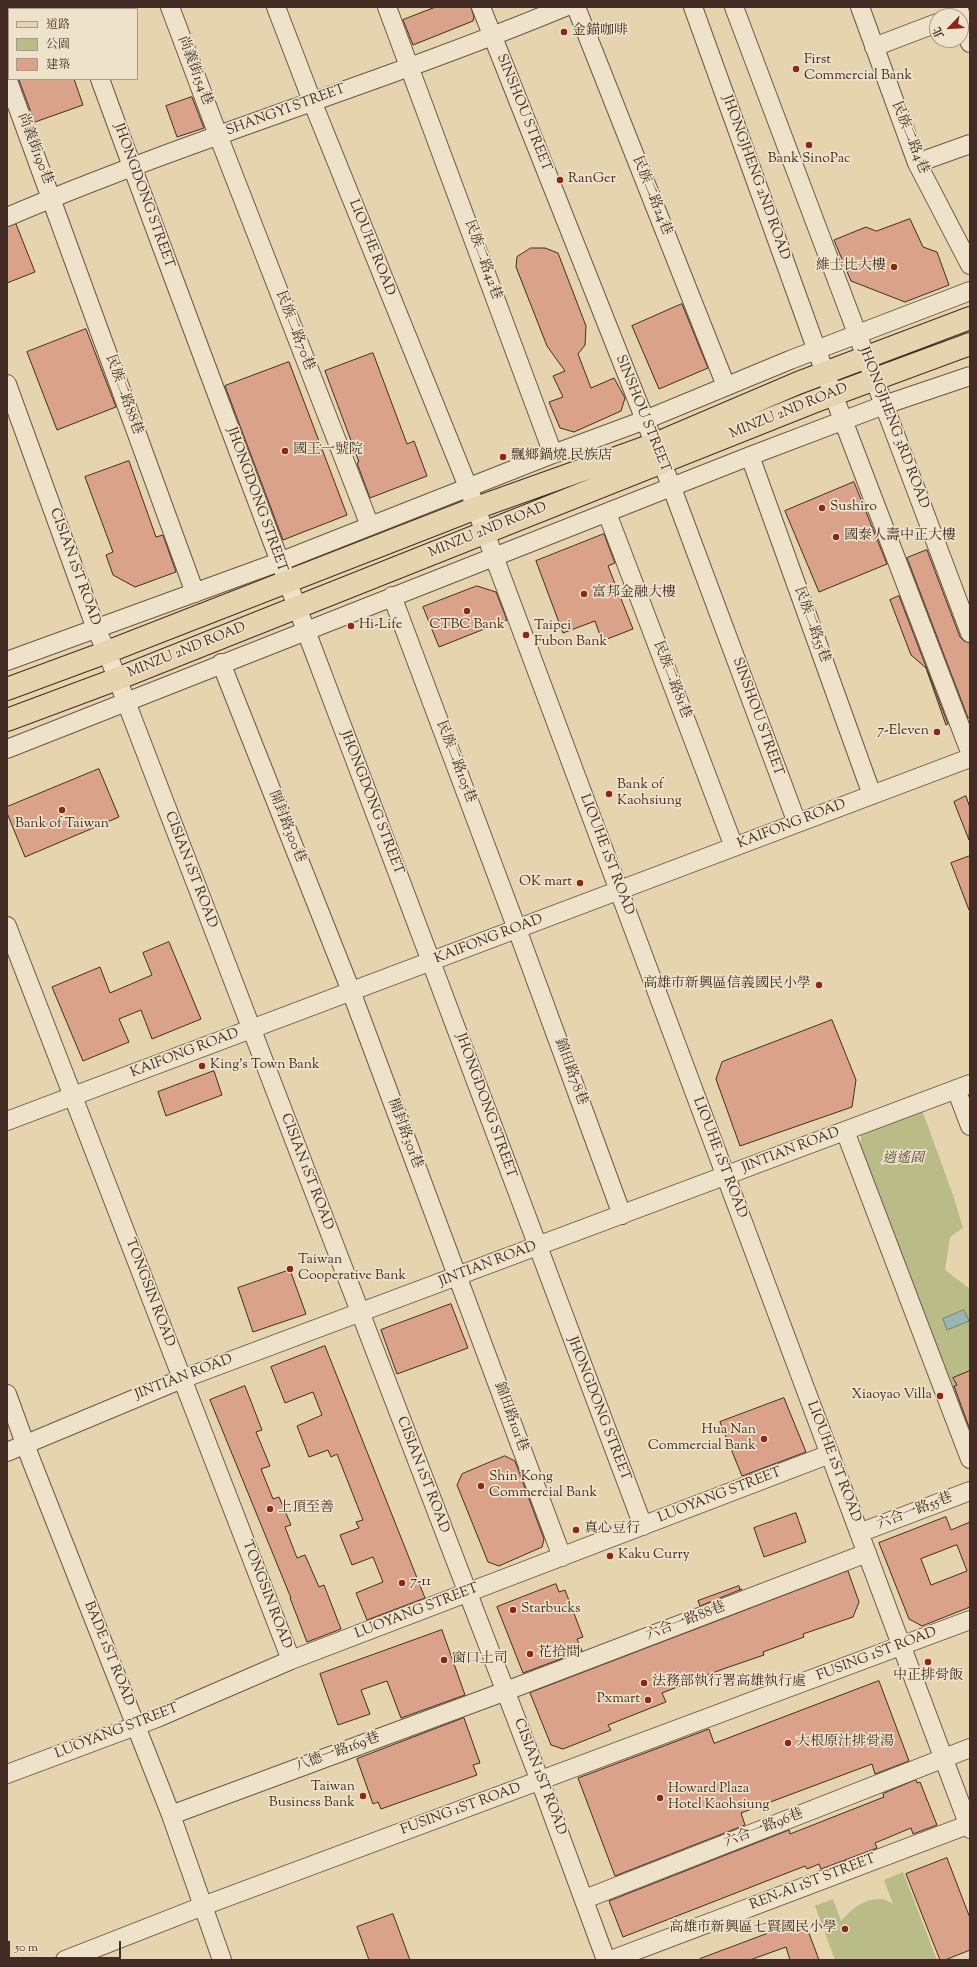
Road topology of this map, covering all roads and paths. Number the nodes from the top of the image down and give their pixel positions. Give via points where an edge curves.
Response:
1 (170, 7) edge
2 (276, 7) edge
3 (387, 7) edge
4 (481, 7) edge
5 (565, 7) edge
6 (576, 7) edge
7 (693, 7) edge
8 (734, 7) edge
9 (860, 7) edge
10 (929, 26) edge
11 (493, 37) junction
12 (874, 47) junction
13 (411, 67) junction
14 (7, 78) edge
15 (100, 80) edge
16 (312, 101) junction
17 (218, 135) junction
18 (970, 144) edge
19 (917, 163) junction
20 (132, 166) junction
21 (52, 198) junction
22 (7, 217) edge
23 (970, 265) edge
24 (970, 291) edge
25 (970, 318) edge
26 (858, 335) junction
27 (970, 344) edge
28 (817, 350) junction
29 (866, 358) junction
30 (826, 373) junction
31 (970, 376) edge
32 (874, 378) junction
33 (7, 384) edge
34 (726, 386) junction
35 (834, 394) junction
36 (884, 405) junction
37 (645, 420) junction
38 (844, 421) junction
39 (658, 453) junction
40 (553, 454) junction
41 (750, 456) junction
42 (468, 487) junction
43 (672, 488) junction
44 (476, 508) junction
45 (607, 513) junction
46 (370, 526) junction
47 (485, 532) junction
48 (494, 557) junction
49 (283, 572) junction
50 (195, 593) junction
51 (392, 596) junction
52 (297, 607) junction
53 (96, 629) junction
54 (306, 630) junction
55 (970, 633) edge
56 (107, 652) junction
57 (7, 661) edge
58 (221, 663) junction
59 (117, 679) junction
60 (7, 688) edge
61 (125, 702) junction
62 (7, 720) edge
63 (7, 749) edge
64 (970, 752) edge
65 (970, 758) edge
66 (872, 795) junction
67 (797, 824) junction
68 (734, 847) junction
69 (619, 890) junction
70 (7, 926) edge
71 (517, 929) junction
72 (431, 961) junction
73 (351, 991) junction
74 (251, 1029) junction
75 (963, 1086) edge
76 (73, 1096) junction
77 (7, 1121) edge
78 (970, 1126) edge
79 (845, 1131) junction
80 (726, 1176) junction
81 (622, 1215) junction
82 (537, 1247) junction
83 (458, 1276) junction
84 (361, 1313) junction
85 (182, 1379) junction
86 (7, 1394) edge
87 (25, 1445) junction
88 (7, 1452) edge
89 (830, 1454) junction
90 (970, 1460) edge
91 (970, 1491) edge
92 (643, 1526) junction
93 (860, 1533) junction
94 (867, 1553) junction
95 (562, 1557) junction
96 (468, 1593) junction
97 (970, 1620) edge
98 (901, 1645) junction
99 (291, 1660) junction
100 (506, 1691) junction
101 (137, 1726) junction
102 (970, 1748) edge
103 (944, 1758) junction
104 (7, 1774) edge
105 (540, 1781) junction
106 (171, 1815) junction
107 (969, 1826) edge
108 (585, 1899) junction
109 (203, 1906) junction
110 (65, 1960) edge
111 (222, 1960) edge
112 (606, 1960) edge
113 (611, 1960) edge

1 - 17 street, 尚義街154巷
2 - 16 street, LIOUHE ROAD
3 - 13 street, 民族二路42巷
4 - 11 street, SINSHOU STREET
5 - 11 street, SHANGYI STREET
6 - 34 street, 民族二路24巷
7 - 28 street, JHONGJHENG 2ND ROAD
8 - 26 street
9 - 12 street, 民族二路4巷
10 - 12 street
11 - 13 street, SHANGYI STREET
11 - 37 street, SINSHOU STREET
12 - 19 street, 民族二路4巷
13 - 16 street, SHANGYI STREET
13 - 40 street, 民族二路42巷
14 - 21 street, 尚義街190巷
15 - 20 street, JHONGDONG STREET
16 - 17 street, SHANGYI STREET
16 - 42 street, LIOUHE ROAD
17 - 20 street, SHANGYI STREET
17 - 46 street, 民族二路70巷
18 - 19 street
19 - 23 street, 民族二路4巷
20 - 21 street, SHANGYI STREET
20 - 49 street, JHONGDONG STREET
21 - 22 street, SHANGYI STREET
21 - 50 street, 民族二路88巷
24 - 26 street, MINZU 2ND ROAD
25 - 29 main road, MINZU 2ND ROAD
26 - 28 street, MINZU 2ND ROAD
26 - 29 street, JHONGJHENG 3RD ROAD
27 - 32 main road, MINZU 2ND ROAD
28 - 30 street
28 - 34 street, MINZU 2ND ROAD
29 - 30 main road, MINZU 2ND ROAD
29 - 32 street, JHONGJHENG 3RD ROAD
30 - 35 street
30 - 39 main road, MINZU 2ND ROAD
31 - 36 street, MINZU 2ND ROAD
32 - 35 main road, MINZU 2ND ROAD
32 - 36 street, JHONGJHENG 3RD ROAD
33 - 53 street, CISIAN 1ST ROAD
34 - 37 street, MINZU 2ND ROAD
35 - 38 street
35 - 39 main road, MINZU 2ND ROAD
36 - 38 street, MINZU 2ND ROAD
36 - 55 street, JHONGJHENG 3RD ROAD
37 - 39 street, SINSHOU STREET
37 - 40 street, MINZU 2ND ROAD
38 - 41 street, MINZU 2ND ROAD
38 - 64 street
39 - 43 street, SINSHOU STREET
39 - 44 main road, MINZU 2ND ROAD
39 - 47 main road, MINZU 2ND ROAD
40 - 42 street, MINZU 2ND ROAD
41 - 43 street, MINZU 2ND ROAD
41 - 66 street, 民族二路55巷
42 - 44 street, LIOUHE 1ST ROAD
42 - 46 street, MINZU 2ND ROAD
43 - 45 street, MINZU 2ND ROAD
43 - 67 street, SINSHOU STREET
44 - 47 street, LIOUHE 1ST ROAD
44 - 49 main road, MINZU 2ND ROAD
45 - 48 street, MINZU 2ND ROAD
45 - 68 street, 民族二路81巷
46 - 49 street, MINZU 2ND ROAD
47 - 48 street, LIOUHE 1ST ROAD
47 - 52 main road, MINZU 2ND ROAD
48 - 51 street, MINZU 2ND ROAD
48 - 69 street, LIOUHE 1ST ROAD
49 - 50 street, MINZU 2ND ROAD
49 - 52 street, JHONGDONG STREET
49 - 56 main road, MINZU 2ND ROAD
50 - 53 street, MINZU 2ND ROAD
51 - 54 street, MINZU 2ND ROAD
51 - 71 street, 民族二路105巷
52 - 54 street, JHONGDONG STREET
52 - 59 main road, MINZU 2ND ROAD
53 - 56 street, CISIAN 1ST ROAD
53 - 57 street, MINZU 2ND ROAD
54 - 58 street, MINZU 2ND ROAD
54 - 72 street, JHONGDONG STREET
56 - 59 street, CISIAN 1ST ROAD
56 - 60 main road, MINZU 2ND ROAD
58 - 61 street, MINZU 2ND ROAD
58 - 73 street, 開封路300巷
59 - 61 street, CISIAN 1ST ROAD
59 - 62 main road, MINZU 2ND ROAD
61 - 63 street, MINZU 2ND ROAD
61 - 74 street, CISIAN 1ST ROAD
65 - 66 street, KAIFONG ROAD
66 - 67 street, KAIFONG ROAD
67 - 68 street, KAIFONG ROAD
68 - 69 street, KAIFONG ROAD
69 - 71 street, KAIFONG ROAD
69 - 80 street, LIOUHE 1ST ROAD
70 - 76 street, TONGSIN ROAD
71 - 72 street, KAIFONG ROAD
71 - 81 street, 錦田路78巷
72 - 73 street, KAIFONG ROAD
72 - 82 street, JHONGDONG STREET
73 - 74 street, KAIFONG ROAD
73 - 83 street, 開封路301巷
74 - 76 street, KAIFONG ROAD
74 - 84 street, CISIAN 1ST ROAD
75 - 78 street
75 - 79 street, JINTIAN ROAD
76 - 77 street, KAIFONG ROAD
76 - 85 street, TONGSIN ROAD
79 - 80 street, JINTIAN ROAD
79 - 90 street
80 - 81 street, JINTIAN ROAD
80 - 89 street, LIOUHE 1ST ROAD
81 - 82 street, JINTIAN ROAD
82 - 83 street, JINTIAN ROAD
82 - 92 street, JHONGDONG STREET
83 - 84 street, JINTIAN ROAD
83 - 95 street, 錦田路101巷
84 - 85 street, JINTIAN ROAD
84 - 96 street, CISIAN 1ST ROAD
85 - 87 street, JINTIAN ROAD via 110,1407
85 - 99 street, TONGSIN ROAD
86 - 87 street, BADE 1ST ROAD
87 - 88 street, JINTIAN ROAD
87 - 101 street, BADE 1ST ROAD
89 - 92 street, LUOYANG STREET
89 - 93 street, LIOUHE 1ST ROAD
91 - 93 street, 六合一路55巷
92 - 95 street, LUOYANG STREET
93 - 94 street, LIOUHE 1ST ROAD
94 - 98 street, LIOUHE 1ST ROAD
94 - 100 street, 六合一路88巷
95 - 96 street, LUOYANG STREET
96 - 99 street, LUOYANG STREET
96 - 100 street, CISIAN 1ST ROAD
97 - 98 street, FUSING 1ST ROAD
98 - 103 street, LIOUHE 1ST ROAD
98 - 105 street, FUSING 1ST ROAD
99 - 101 street, LUOYANG STREET
100 - 105 street, CISIAN 1ST ROAD
100 - 106 street, 八德一路169巷
101 - 104 street, LUOYANG STREET
101 - 106 street, BADE 1ST ROAD
102 - 103 street, 六合一路96巷
103 - 107 street, LIOUHE 1ST ROAD
103 - 108 street, 六合一路96巷
105 - 108 street, CISIAN 1ST ROAD
105 - 109 street, FUSING 1ST ROAD
106 - 109 street, BADE 1ST ROAD
107 - 113 street, REN-AI 1ST STREET
108 - 112 street, CISIAN 1ST ROAD
109 - 110 street, FUSING 1ST ROAD
109 - 111 street, BADE 1ST ROAD

